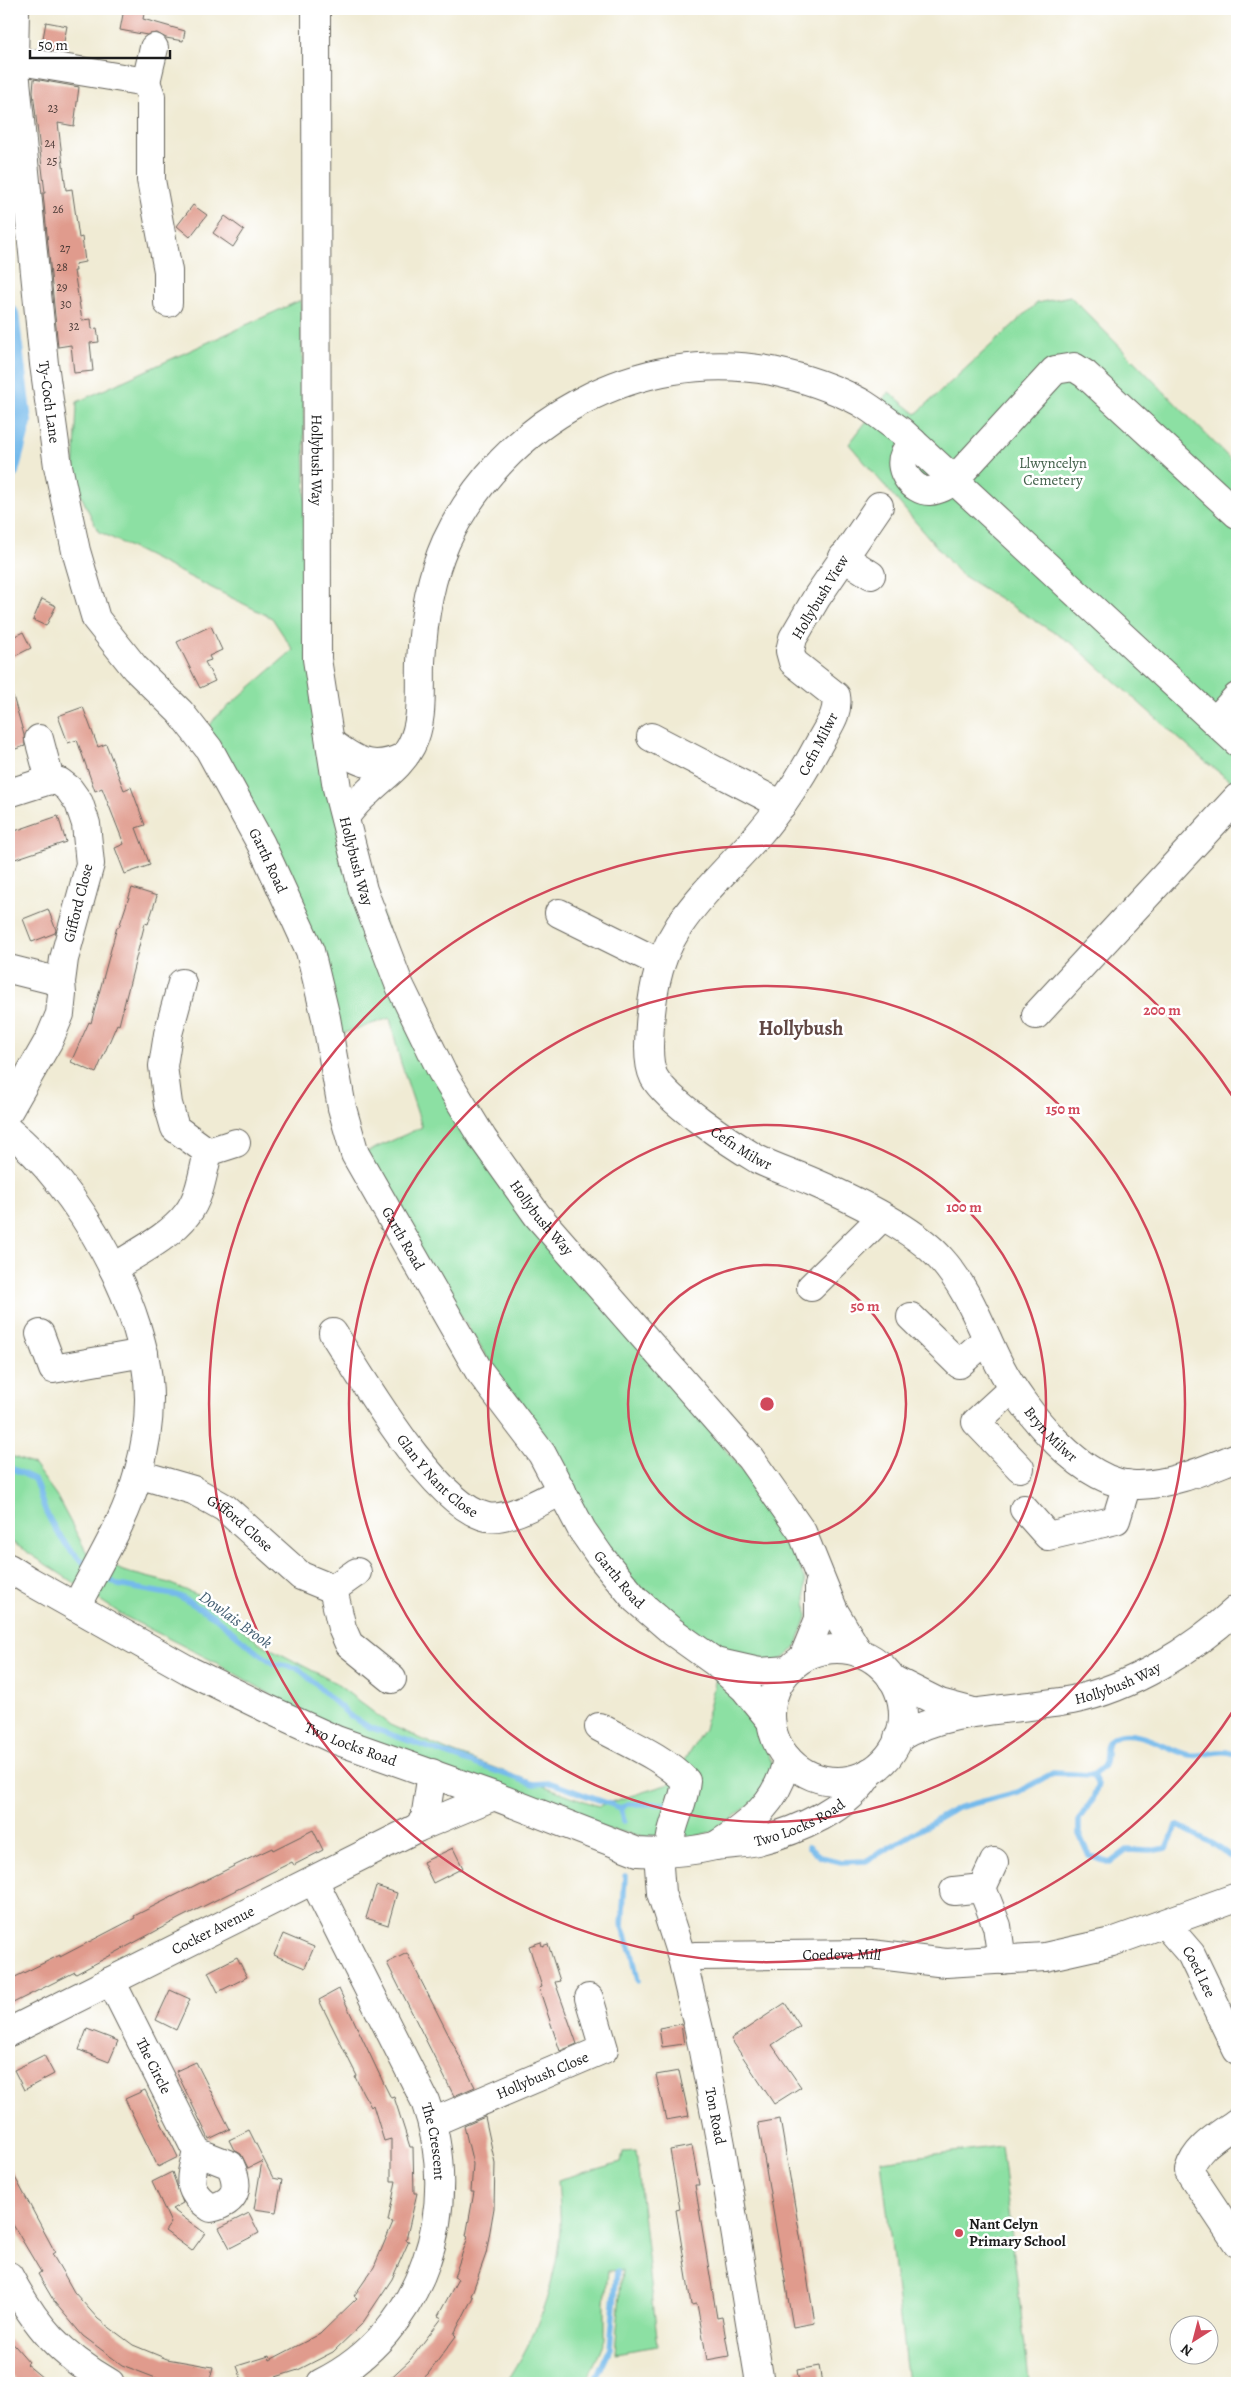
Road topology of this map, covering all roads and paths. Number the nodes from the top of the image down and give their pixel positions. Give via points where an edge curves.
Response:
1 (14, 9) edge
2 (316, 9) edge
3 (154, 48) dead end
4 (14, 60) junction
5 (146, 82) junction
6 (168, 303) dead end
7 (954, 480) junction
8 (879, 506) dead end
9 (1237, 514) edge
10 (843, 557) junction
11 (871, 575) dead end
12 (822, 683) joint
13 (1237, 697) edge
14 (1215, 721) junction
15 (651, 737) dead end
16 (39, 739) dead end
17 (330, 742) junction
18 (1237, 742) edge
19 (210, 749) joint
20 (403, 757) junction
21 (50, 780) junction
22 (9, 793) edge
23 (1237, 798) edge
24 (782, 805) junction
25 (345, 817) junction
26 (559, 914) dead end
27 (660, 963) junction
28 (9, 969) edge
29 (61, 982) junction
30 (182, 983) dead end
31 (1036, 1015) dead end
32 (9, 1110) edge
33 (9, 1131) edge
34 (236, 1143) dead end
35 (208, 1152) junction
36 (882, 1217) junction
37 (941, 1258) joint
38 (112, 1268) junction
39 (811, 1287) dead end
40 (911, 1317) dead end
41 (333, 1333) dead end
42 (40, 1334) dead end
43 (987, 1339) junction
44 (144, 1354) junction
45 (1012, 1389) junction
46 (1237, 1456) edge
47 (1020, 1468) dead end
48 (138, 1474) junction
49 (1127, 1484) junction
50 (562, 1491) junction
51 (1024, 1509) dead end
52 (9, 1568) edge
53 (357, 1572) dead end
54 (819, 1572) junction
55 (333, 1589) junction
56 (81, 1597) junction
57 (1237, 1609) edge
58 (859, 1653) junction
59 (715, 1662) junction
60 (796, 1664) junction
61 (392, 1679) dead end
62 (892, 1679) junction
63 (979, 1712) junction
64 (771, 1721) junction
65 (599, 1727) dead end
66 (898, 1738) junction
67 (787, 1758) junction
68 (870, 1772) junction
69 (432, 1773) junction
70 (494, 1796) junction
71 (417, 1828) junction
72 (715, 1846) junction
73 (664, 1853) junction
74 (994, 1862) dead end
75 (314, 1881) junction
76 (982, 1888) junction
77 (954, 1891) dead end
78 (1236, 1898) edge
79 (1165, 1924) junction
80 (682, 1958) junction
81 (1002, 1960) junction
82 (111, 1981) junction
83 (590, 1998) dead end
84 (9, 2032) edge
85 (1237, 2050) edge
86 (433, 2122) junction
87 (1237, 2122) edge
88 (197, 2152) dead end
89 (1232, 2247) edge
90 (9, 2276) edge
91 (110, 2383) edge
92 (321, 2383) edge
93 (760, 2383) edge

1 - 4 street, Ty-Coch Lane
2 - 17 street, Hollybush Way via 317,659
3 - 5 street
4 - 5 street
4 - 19 street, Ty-Coch Lane via 44,364 58,466 76,551 96,619 135,668 180,712
5 - 6 street via 151,96 151,180 168,271
7 - 9 street via 1055,370 1074,367
7 - 14 street
7 - 20 street via 940,489 927,491 914,486 906,477 902,463 913,442 859,402 772,371 704,367 629,381 593,394 516,444 460,515 446,544 427,602 418,726
8 - 10 street, Hollybush View
10 - 11 street
10 - 12 street, Hollybush View via 793,638 790,651 793,662
12 - 24 street, Cefn Milwr via 836,696 836,713 805,771
13 - 14 street
14 - 18 street
15 - 24 street
16 - 21 street
17 - 20 street via 362,764 382,764
17 - 25 street, Hollybush Way
19 - 50 street, Garth Road via 261,844 310,951 342,1108 355,1154 479,1371 542,1454
20 - 25 street via 396,769 366,793
21 - 22 street
21 - 29 street, Gifford Close via 69,789 79,803 86,824 90,864 64,959
23 - 31 street
24 - 27 street, Cefn Milwr via 680,926
25 - 54 street, Hollybush Way via 363,890 399,984 442,1072 483,1139 537,1215 750,1458 802,1532
26 - 27 street
27 - 36 street, Cefn Milwr via 653,991 649,1051 653,1076 671,1098 759,1160 815,1182
28 - 29 street
29 - 32 street, Gifford Close via 60,1014
30 - 35 street via 163,1066 168,1104 175,1128
33 - 38 street via 30,1147 55,1175 79,1208
34 - 35 street
35 - 38 street via 188,1214 175,1227
36 - 37 street, Cefn Milwr via 921,1240
36 - 39 street
37 - 43 street, Bryn Milwr via 971,1301
38 - 44 street via 124,1293
40 - 43 street via 959,1364
41 - 50 street, Glan Y Nant Close via 342,1364 419,1462 452,1497 472,1512 489,1517 504,1516
42 - 44 street via 43,1373
43 - 45 street, Bryn Milwr
44 - 48 street via 149,1398 146,1437
45 - 47 street via 976,1422
45 - 49 street, Bryn Milwr via 1074,1457 1094,1472
46 - 49 street, Bryn Milwr via 1169,1481 1136,1486
48 - 55 street, Gifford Close via 193,1490 225,1508 301,1576
48 - 56 street via 116,1534
49 - 51 street via 1116,1520 1048,1536
50 - 59 street, Garth Road via 582,1530 636,1600
52 - 56 street, Two Locks Road
53 - 55 street
54 - 58 street, Hollybush Way via 834,1611
54 - 60 street, Hollybush Way via 819,1619
55 - 61 street via 349,1644
56 - 69 street, Two Locks Road via 190,1670 336,1740
57 - 63 street, Hollybush Way via 1188,1647 1130,1680 1074,1699
58 - 60 street, Hollybush Way via 829,1649
58 - 62 street, Hollybush Way via 880,1666
59 - 60 street, Garth Road via 759,1672
59 - 64 street, Garth Road via 744,1688
60 - 64 street, Hollybush Way via 776,1688
62 - 63 street, Hollybush Way via 940,1703
62 - 66 street, Hollybush Way via 903,1714
63 - 66 street, Hollybush Way via 933,1722
64 - 67 street, Hollybush Way via 777,1742
65 - 73 street, Ton Road via 649,1754 686,1781 685,1795
66 - 68 street, Hollybush Way via 890,1753
67 - 68 street, Hollybush Way via 804,1772 830,1781
67 - 72 street, Two Locks Road via 784,1776 768,1803 747,1824
68 - 72 street, Two Locks Road via 848,1799 793,1829 756,1842
69 - 70 street, Two Locks Road
69 - 71 street via 424,1819
70 - 71 street, Cocker Avenue
70 - 73 street, Two Locks Road via 638,1852
71 - 75 street, Cocker Avenue
72 - 73 street, Two Locks Road
73 - 80 street, Ton Road via 661,1893
74 - 76 street
75 - 82 street, Cocker Avenue
75 - 86 street, The Crescent via 425,2100
76 - 77 street
76 - 81 street via 997,1926
78 - 79 street, Coedeva Mill
79 - 81 street, Coedeva Mill via 1112,1942 1044,1958
79 - 85 street, Coed Lee via 1191,1954
80 - 81 street, Coedeva Mill via 872,1954 946,1962
80 - 93 street, Ton Road via 719,2136
82 - 84 street, Cocker Avenue
82 - 88 street, The Circle
83 - 86 street, Hollybush Close via 604,2049
86 - 92 street, The Crescent via 440,2174 438,2216 428,2261 415,2290 376,2344 353,2364
87 - 89 street via 1199,2150 1192,2158 1189,2170
90 - 91 street via 24,2305 45,2334 67,2355

